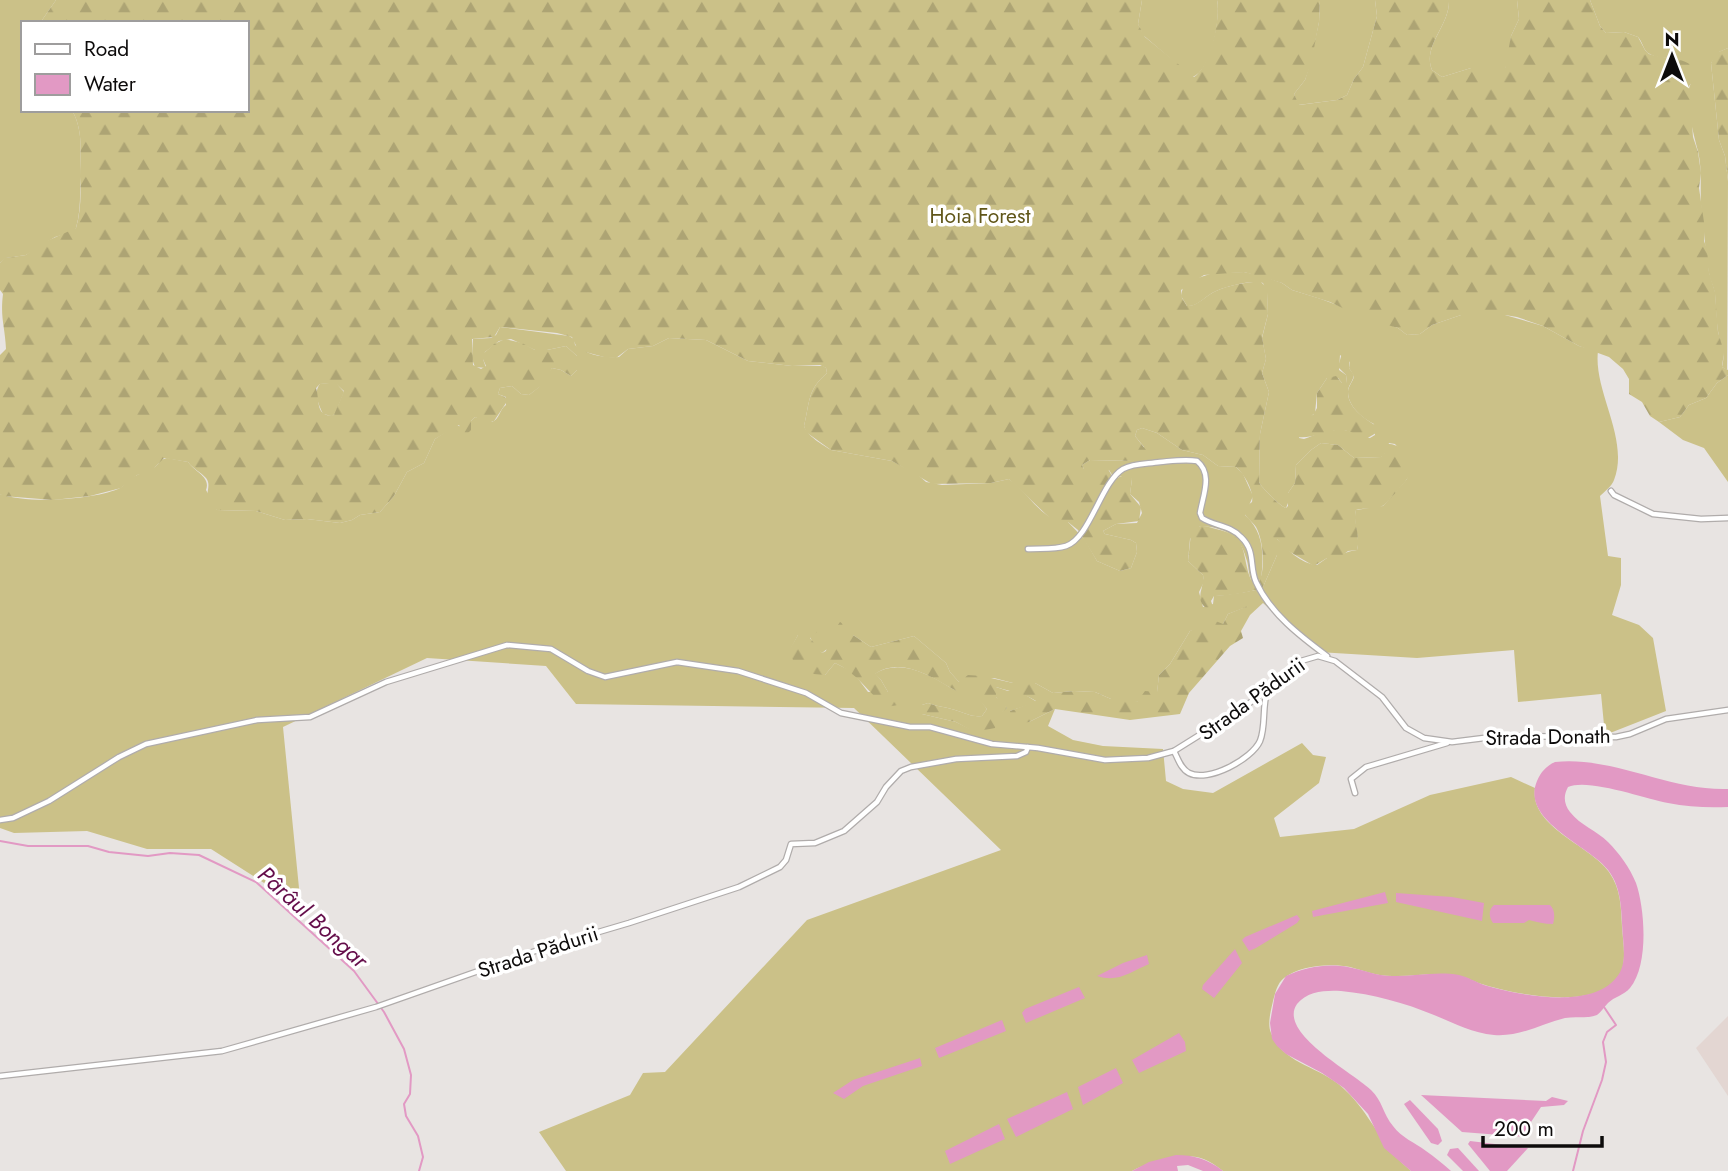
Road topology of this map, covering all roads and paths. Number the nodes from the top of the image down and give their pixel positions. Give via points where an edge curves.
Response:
1 (1611, 491) dead end
2 (1728, 518) edge
3 (1028, 549) dead end
4 (1327, 657) junction
5 (1269, 689) junction
6 (1382, 697) joint
7 (1728, 710) edge
8 (1452, 742) junction
9 (1028, 747) junction
10 (1174, 751) junction
11 (1355, 793) dead end
12 (0, 820) edge
13 (0, 1076) edge

1 - 2 street via 1653,514
3 - 4 street via 1072,543 1113,478 1124,469 1137,464 1197,461 1207,480 1202,518 1242,537 1264,599
4 - 5 street, Strada Pădurii via 1301,661
4 - 6 street, Strada Pădurii
5 - 10 street, Strada Pădurii
5 - 10 street via 1260,741 1236,762 1217,773 1199,776 1180,765
6 - 8 street, Strada Donath via 1411,732
7 - 8 street, Strada Donath via 1666,719 1626,736 1500,736
8 - 11 street via 1366,767 1351,779
9 - 10 street, Strada Pădurii via 1105,760 1148,758
9 - 12 street, Strada Pădurii via 841,713 806,693 741,672 677,662 605,677 551,649 507,645 386,682 310,718 257,720 146,744 49,802
9 - 13 street, Strada Pădurii via 1017,756 951,760 901,771 877,803 844,831 815,843 792,844 776,870 739,887 541,949 390,1003 211,1053

